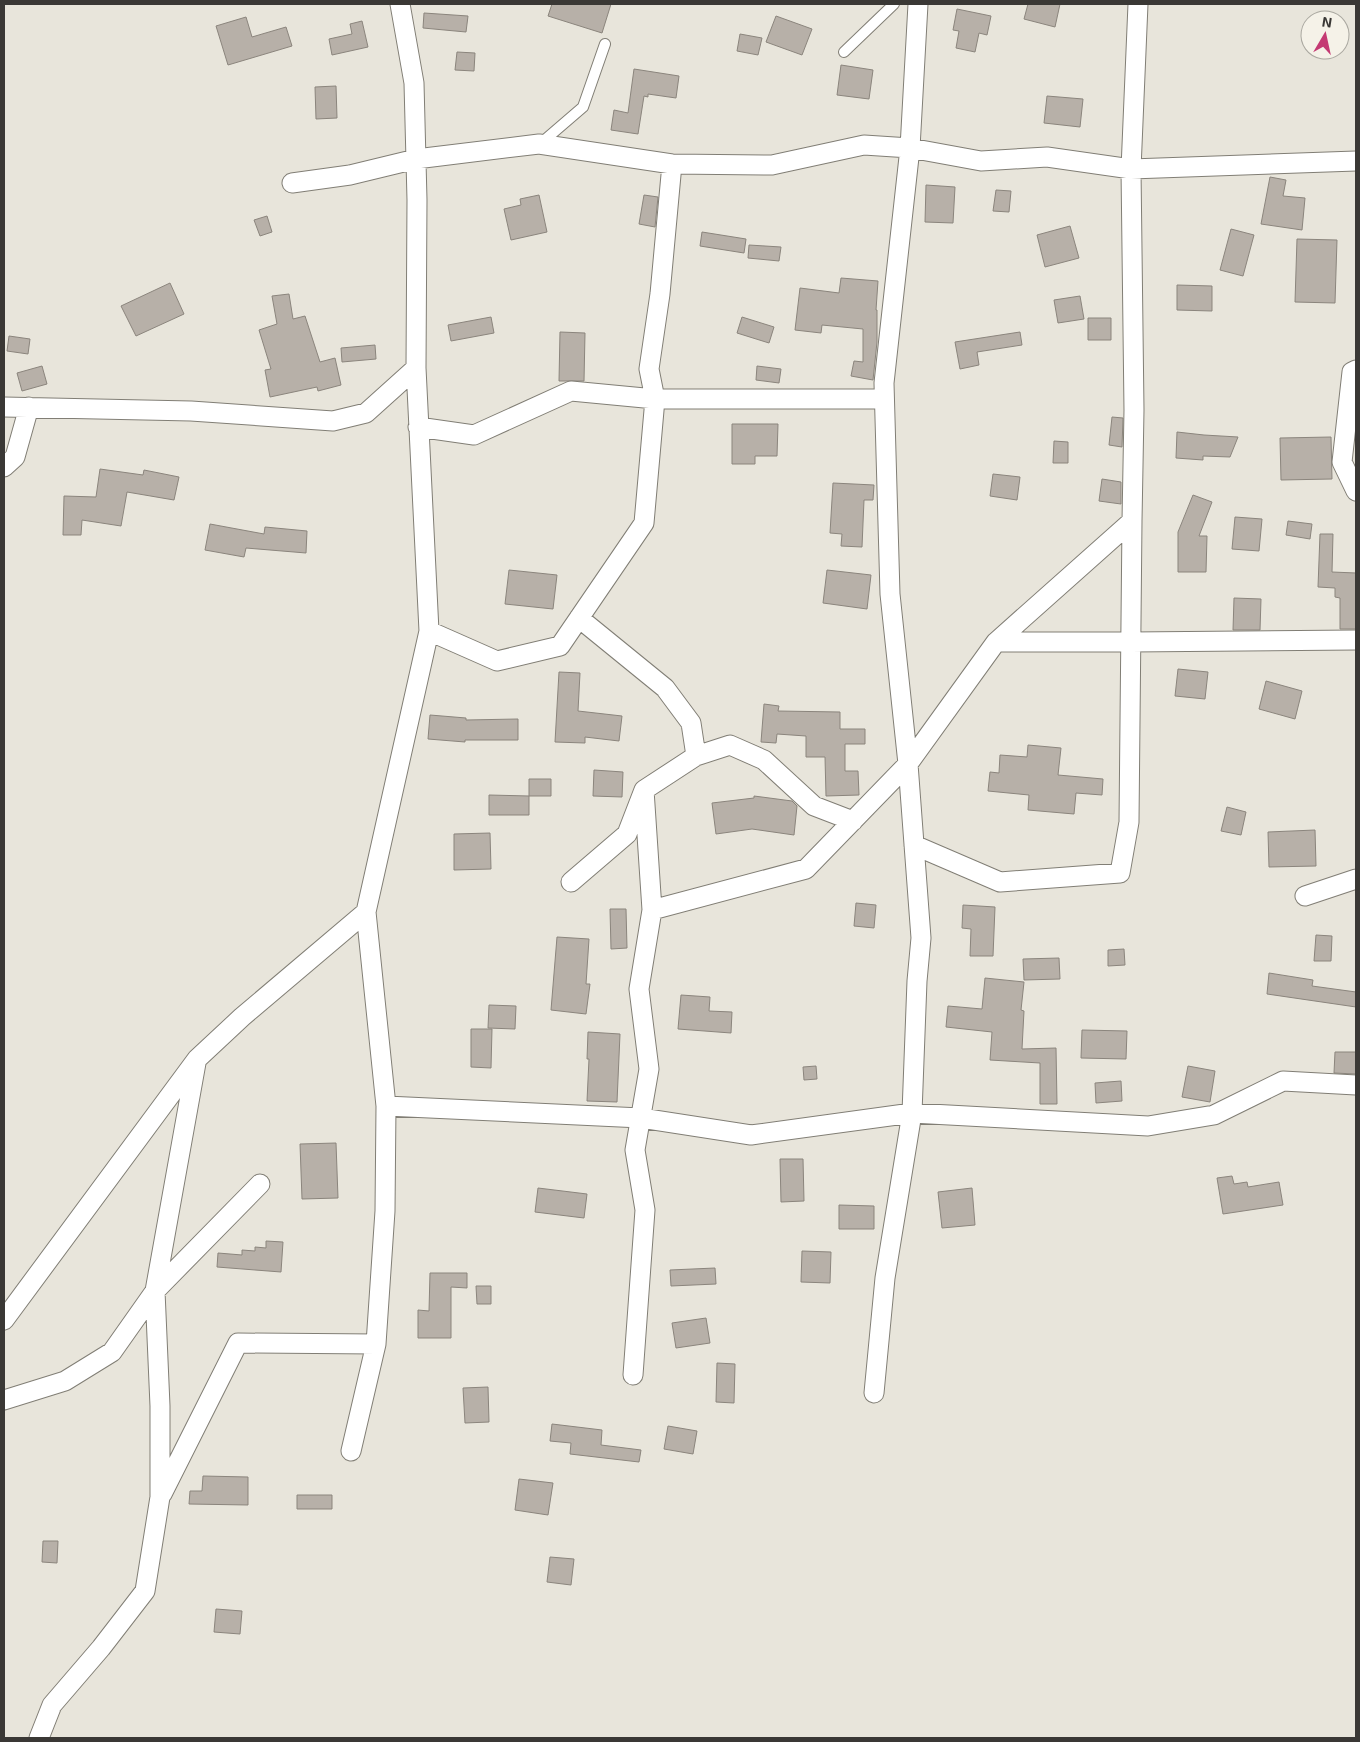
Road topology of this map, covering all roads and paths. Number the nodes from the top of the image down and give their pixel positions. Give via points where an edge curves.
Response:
1 (400, 4) edge
2 (894, 4) edge
3 (918, 4) edge
4 (1138, 4) edge
5 (605, 44) dead end
6 (844, 52) dead end
7 (539, 144) junction
8 (910, 148) junction
9 (416, 159) junction
10 (1356, 161) edge
11 (672, 164) junction
12 (1131, 169) junction
13 (292, 183) dead end
14 (416, 368) junction
15 (1356, 370) edge
16 (655, 399) junction
17 (884, 399) junction
18 (4, 407) edge
19 (29, 407) junction
20 (418, 427) junction
21 (4, 467) edge
22 (1356, 490) edge
23 (1132, 521) junction
24 (579, 618) junction
25 (429, 631) junction
26 (1356, 640) edge
27 (996, 642) junction
28 (1131, 642) junction
29 (696, 756) junction
30 (908, 764) junction
31 (644, 790) junction
32 (853, 821) junction
33 (914, 844) junction
34 (1356, 879) edge
35 (571, 882) dead end
36 (1305, 896) dead end
37 (652, 910) junction
38 (366, 912) junction
39 (197, 1059) junction
40 (1356, 1085) edge
41 (386, 1106) junction
42 (912, 1113) junction
43 (641, 1118) junction
44 (260, 1184) dead end
45 (155, 1291) junction
46 (4, 1320) edge
47 (376, 1344) junction
48 (634, 1375) dead end
49 (874, 1393) dead end
50 (4, 1400) edge
51 (351, 1450) dead end
52 (160, 1497) junction
53 (39, 1738) edge

1 - 9 street via 414,82
2 - 6 lane
3 - 8 street
4 - 12 street
5 - 7 lane via 583,107
7 - 9 street
7 - 11 street
8 - 11 street via 864,145 772,165
8 - 12 street via 981,161 1047,157
8 - 17 street
9 - 13 street via 350,175
9 - 14 street
10 - 12 street
11 - 16 street via 660,294 648,369
12 - 23 street
14 - 19 street via 366,413 333,421
14 - 20 street
15 - 22 street via 1352,372 1342,462
16 - 17 street
16 - 20 street via 571,391 474,435
16 - 24 street via 644,523
17 - 30 street via 890,594
18 - 19 street
19 - 21 street via 15,457
20 - 25 street
23 - 27 street
23 - 28 street
24 - 25 street via 560,646 497,661
24 - 29 street via 665,688 691,722
25 - 38 street
26 - 28 street
27 - 28 street
27 - 30 street
28 - 33 street via 1129,822 1120,873 1000,882
29 - 31 street
29 - 32 street via 730,745 764,760 814,806
30 - 32 street
30 - 33 street
31 - 35 street via 627,834
31 - 37 street
32 - 37 street via 806,869
33 - 42 street via 921,938
34 - 36 street
37 - 43 street via 639,989 649,1069
38 - 39 street
38 - 41 street
39 - 45 street
39 - 46 street
40 - 42 street via 1283,1080 1214,1115 1148,1126
41 - 43 street
41 - 47 street via 385,1211
42 - 43 street via 751,1135
42 - 49 street via 885,1278
43 - 48 street via 635,1150 645,1210
44 - 45 street
45 - 50 street via 112,1352 65,1381
45 - 52 street
47 - 51 street
47 - 52 street via 238,1343
52 - 53 street via 145,1591 52,1705

